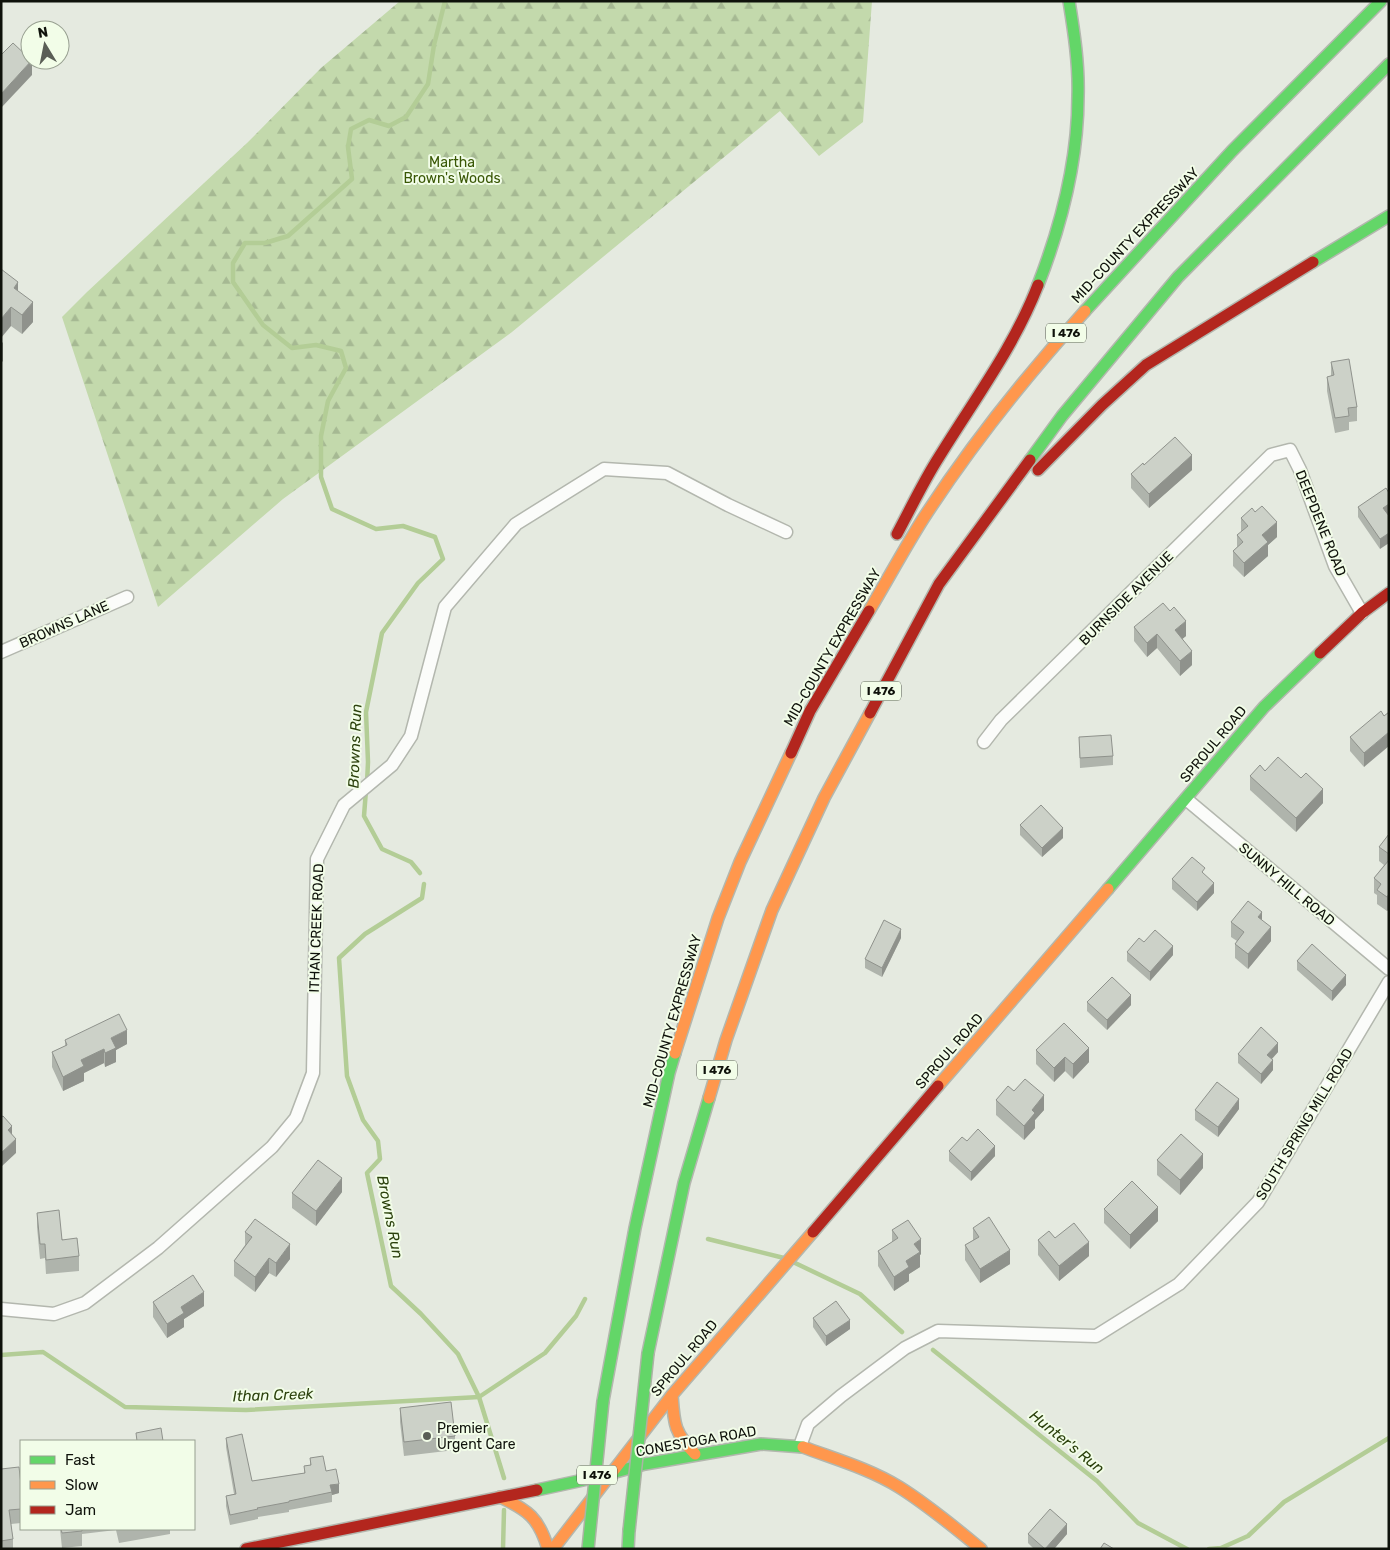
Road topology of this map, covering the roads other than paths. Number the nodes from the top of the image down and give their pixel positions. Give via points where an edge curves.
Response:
1 (1069, 1) edge
2 (1381, 1) edge
3 (1389, 64) edge
4 (1389, 216) edge
5 (1270, 455) joint
6 (786, 532) dead end
7 (893, 543) dead end
8 (880, 569) dead end
9 (939, 584) junction
10 (1389, 593) edge
11 (127, 597) dead end
12 (1362, 613) junction
13 (1, 652) edge
14 (810, 710) junction
15 (984, 742) dead end
16 (1186, 799) junction
17 (1389, 969) edge
18 (1389, 982) edge
19 (1, 1309) edge
20 (672, 1395) junction
21 (800, 1446) junction
22 (696, 1454) junction
23 (610, 1473) junction
24 (500, 1497) junction
25 (249, 1548) edge
26 (548, 1549) edge
27 (553, 1549) edge
28 (588, 1549) edge
29 (628, 1549) edge
30 (980, 1549) edge

1 - 7 main road via 1078,73 1077,126 1065,194 1040,284 1007,352 920,490
2 - 14 main road, MID-COUNTY EXPRESSWAY / I 476 via 1232,151 1023,382 923,519
3 - 9 main road, I 476 via 1178,277 1062,416
4 - 9 main road via 1170,350 1127,381 1044,462
5 - 12 street, DEEPDENE ROAD via 1290,450 1335,566
5 - 15 street, BURNSIDE AVENUE via 1001,720
6 - 19 street, ITHAN CREEK ROAD via 667,473 604,469 516,524 445,607 411,736 392,765 344,805 317,858 313,1073 296,1118 272,1147 158,1248 85,1303 54,1314
8 - 14 main road
9 - 29 main road, I 476, bridge via 824,798 772,910 726,1040 684,1183 648,1353
10 - 12 main road, SPROUL ROAD
11 - 13 street, BROWNS LANE
12 - 16 main road, SPROUL ROAD via 1264,706
14 - 28 main road, MID-COUNTY EXPRESSWAY / I 476, bridge via 740,862 718,918 670,1073 646,1174 603,1401
16 - 17 street, SUNNY HILL ROAD
16 - 20 main road, SPROUL ROAD
18 - 21 street, SOUTH SPRING MILL ROAD via 1258,1202 1179,1284 1096,1336 938,1331 905,1348 814,1418 808,1424
20 - 22 main road via 676,1432
20 - 23 main road, SPROUL ROAD
21 - 22 main road, CONESTOGA ROAD via 761,1444
21 - 30 main road, CONESTOGA ROAD via 873,1473 898,1486 934,1510
22 - 23 main road, CONESTOGA ROAD
23 - 24 main road, CONESTOGA ROAD
23 - 27 main road, SPROUL ROAD
24 - 25 main road, CONESTOGA ROAD
24 - 26 main road via 534,1516 541,1524

